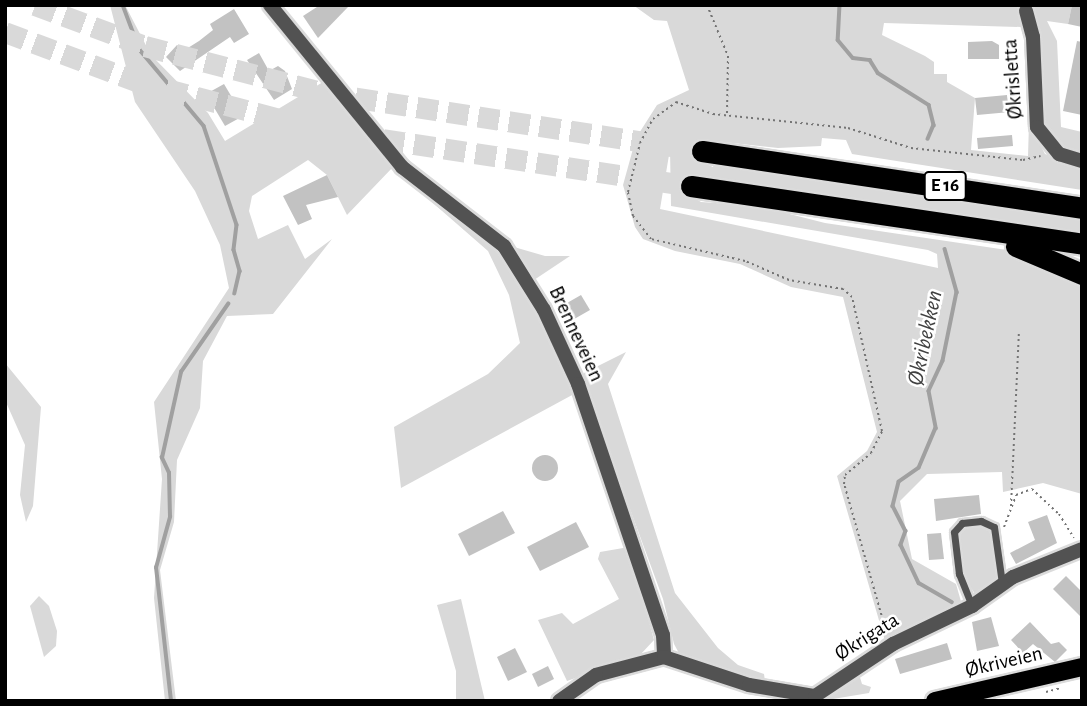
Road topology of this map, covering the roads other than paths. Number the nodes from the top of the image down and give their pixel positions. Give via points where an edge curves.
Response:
1 (270, 5) edge
2 (1025, 8) edge
3 (702, 151) tunnel mouth
4 (1082, 161) edge
5 (691, 186) tunnel mouth
6 (1082, 208) edge
7 (937, 225) junction
8 (1082, 244) edge
9 (1082, 274) edge
10 (1081, 549) edge
11 (1002, 584) junction
12 (972, 606) junction
13 (664, 657) junction
14 (1082, 667) edge
15 (559, 701) edge
16 (935, 701) edge

1 - 13 street, Brenneveien via 401,166 487,229 523,273 578,384 663,635
2 - 4 street, Økrisletta via 1033,37 1037,127 1052,149
3 - 6 highway, E 16
5 - 7 highway, E 16
7 - 8 highway, E 16
7 - 9 highway, E 16 via 965,237 1043,253
10 - 11 street, Økrigata
11 - 12 street, Økrigata
11 - 12 lane via 1000,542 994,527 981,521 962,523 954,532 959,574
12 - 13 street, Økrigata via 892,644 815,695 749,685
13 - 15 street via 596,675
14 - 16 main road, Økriveien

